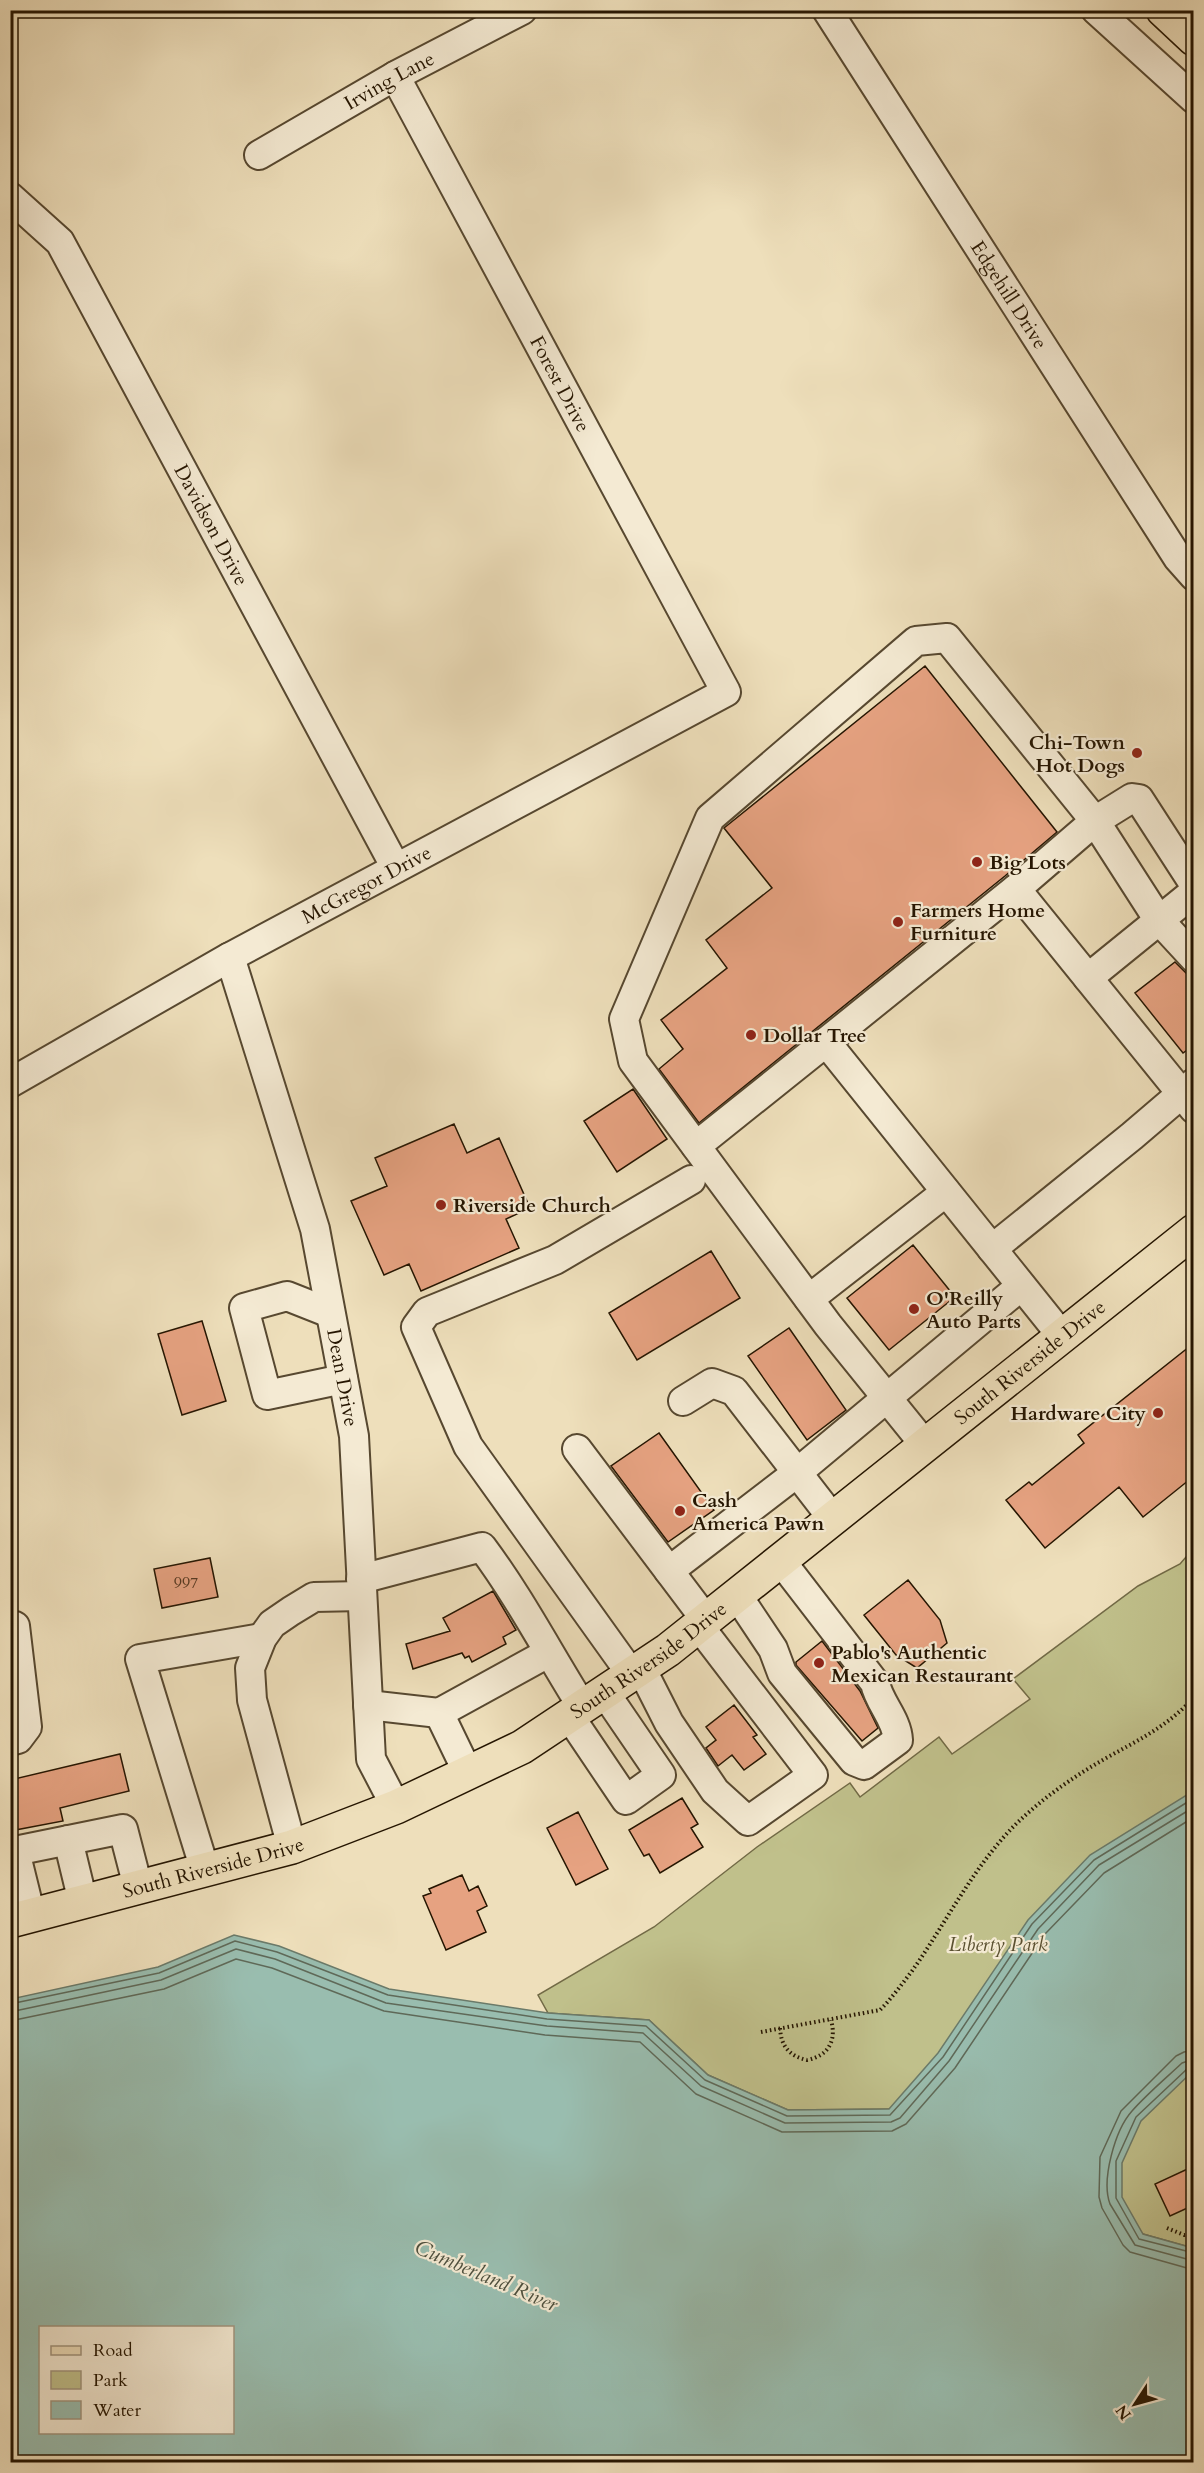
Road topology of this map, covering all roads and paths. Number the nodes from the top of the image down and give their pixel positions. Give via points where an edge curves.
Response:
1 (522, 10) edge
2 (827, 10) edge
3 (1096, 10) edge
4 (1163, 10) edge
5 (1194, 39) edge
6 (395, 76) junction
7 (1194, 99) edge
8 (259, 155) dead end
9 (10, 196) edge
10 (1194, 576) edge
11 (726, 692) joint
12 (1095, 821) junction
13 (396, 868) junction
14 (1194, 884) edge
15 (1016, 889) junction
16 (1194, 892) edge
17 (1158, 919) junction
18 (230, 957) junction
19 (1194, 958) edge
20 (1088, 978) junction
21 (826, 1042) junction
22 (10, 1083) edge
23 (1189, 1095) edge
24 (696, 1146) junction
25 (691, 1180) dead end
26 (946, 1192) junction
27 (1194, 1231) edge
28 (992, 1249) junction
29 (1021, 1286) junction
30 (809, 1299) junction
31 (330, 1313) junction
32 (1062, 1336) junction
33 (343, 1379) junction
34 (887, 1397) junction
35 (683, 1401) dead end
36 (925, 1445) junction
37 (576, 1449) dead end
38 (798, 1472) junction
39 (833, 1519) junction
40 (780, 1561) junction
41 (669, 1571) junction
42 (362, 1588) junction
43 (737, 1595) junction
44 (702, 1623) junction
45 (15, 1626) dead end
46 (262, 1638) junction
47 (548, 1653) junction
48 (636, 1672) junction
49 (1194, 1697) edge
50 (368, 1705) junction
51 (586, 1706) junction
52 (439, 1713) junction
53 (10, 1741) edge
54 (468, 1773) junction
55 (396, 1807) junction
56 (68, 1840) junction
57 (292, 1848) junction
58 (13, 1852) edge
59 (205, 1870) junction
60 (138, 1887) junction
61 (83, 1902) junction
62 (21, 1919) edge
63 (831, 2020) junction
64 (780, 2028) junction
65 (761, 2032) dead end
66 (1167, 2228) dead end
67 (1194, 2234) edge

1 - 6 street, Irving Lane
2 - 10 street, Edgehill Drive via 1172,549
3 - 7 street
4 - 5 main road
6 - 8 street, Irving Lane
6 - 11 street, Forest Drive
9 - 13 street, Davidson Drive via 60,242
11 - 13 street, McGregor Drive
12 - 14 street via 1132,798 1139,799
12 - 15 street
12 - 17 street
12 - 24 street via 947,638 916,641 710,818 705,828 624,1019 633,1061
13 - 18 street, McGregor Drive
15 - 20 street
15 - 21 street
16 - 17 street
17 - 19 street
17 - 20 street
18 - 22 street, McGregor Drive
18 - 31 street, Dean Drive via 315,1229
20 - 23 street
21 - 24 street
21 - 26 street
23 - 28 street
24 - 30 street
25 - 48 street via 555,1260 428,1312 416,1327 468,1446
26 - 28 street
26 - 30 street
27 - 32 main road, South Riverside Drive
28 - 29 street
29 - 32 street
29 - 34 street
30 - 34 street
31 - 33 street, Dean Drive
31 - 33 street via 287,1296 244,1308 267,1395
32 - 36 main road, South Riverside Drive
33 - 42 street, Dean Drive via 354,1436
34 - 36 street
34 - 38 street
35 - 38 street via 712,1383 734,1392
36 - 39 main road, South Riverside Drive
37 - 41 street
38 - 39 street
38 - 41 street
39 - 40 main road, South Riverside Drive
40 - 43 main road, South Riverside Drive
40 - 43 street via 875,1683 898,1740 864,1765 854,1761 782,1673 773,1649
41 - 44 street
42 - 46 street via 314,1598 272,1624
42 - 47 street via 482,1547 509,1584
42 - 50 street, Dean Drive
43 - 44 main road, South Riverside Drive
44 - 48 main road, South Riverside Drive
44 - 48 street via 813,1775 748,1821 715,1791
45 - 53 street via 27,1727 18,1739
46 - 57 street via 250,1668 252,1700
46 - 59 street via 140,1659
47 - 51 street
47 - 52 street
48 - 51 main road, South Riverside Drive
49 - 63 path via 1170,1720 1076,1776 1014,1826 980,1865 932,1943 880,2010
50 - 52 street
50 - 55 street, Dean Drive via 371,1759
51 - 54 main road, South Riverside Drive via 522,1747
52 - 54 street
54 - 55 main road, South Riverside Drive
55 - 57 main road, South Riverside Drive
56 - 58 street
56 - 60 street via 123,1829
56 - 61 street
57 - 59 main road, South Riverside Drive
58 - 62 street
59 - 60 main road, South Riverside Drive
60 - 61 main road, South Riverside Drive
61 - 62 main road, South Riverside Drive
63 - 64 path
63 - 64 path via 834,2038 830,2047 807,2060 784,2046
64 - 65 path
66 - 67 path via 1184,2235

